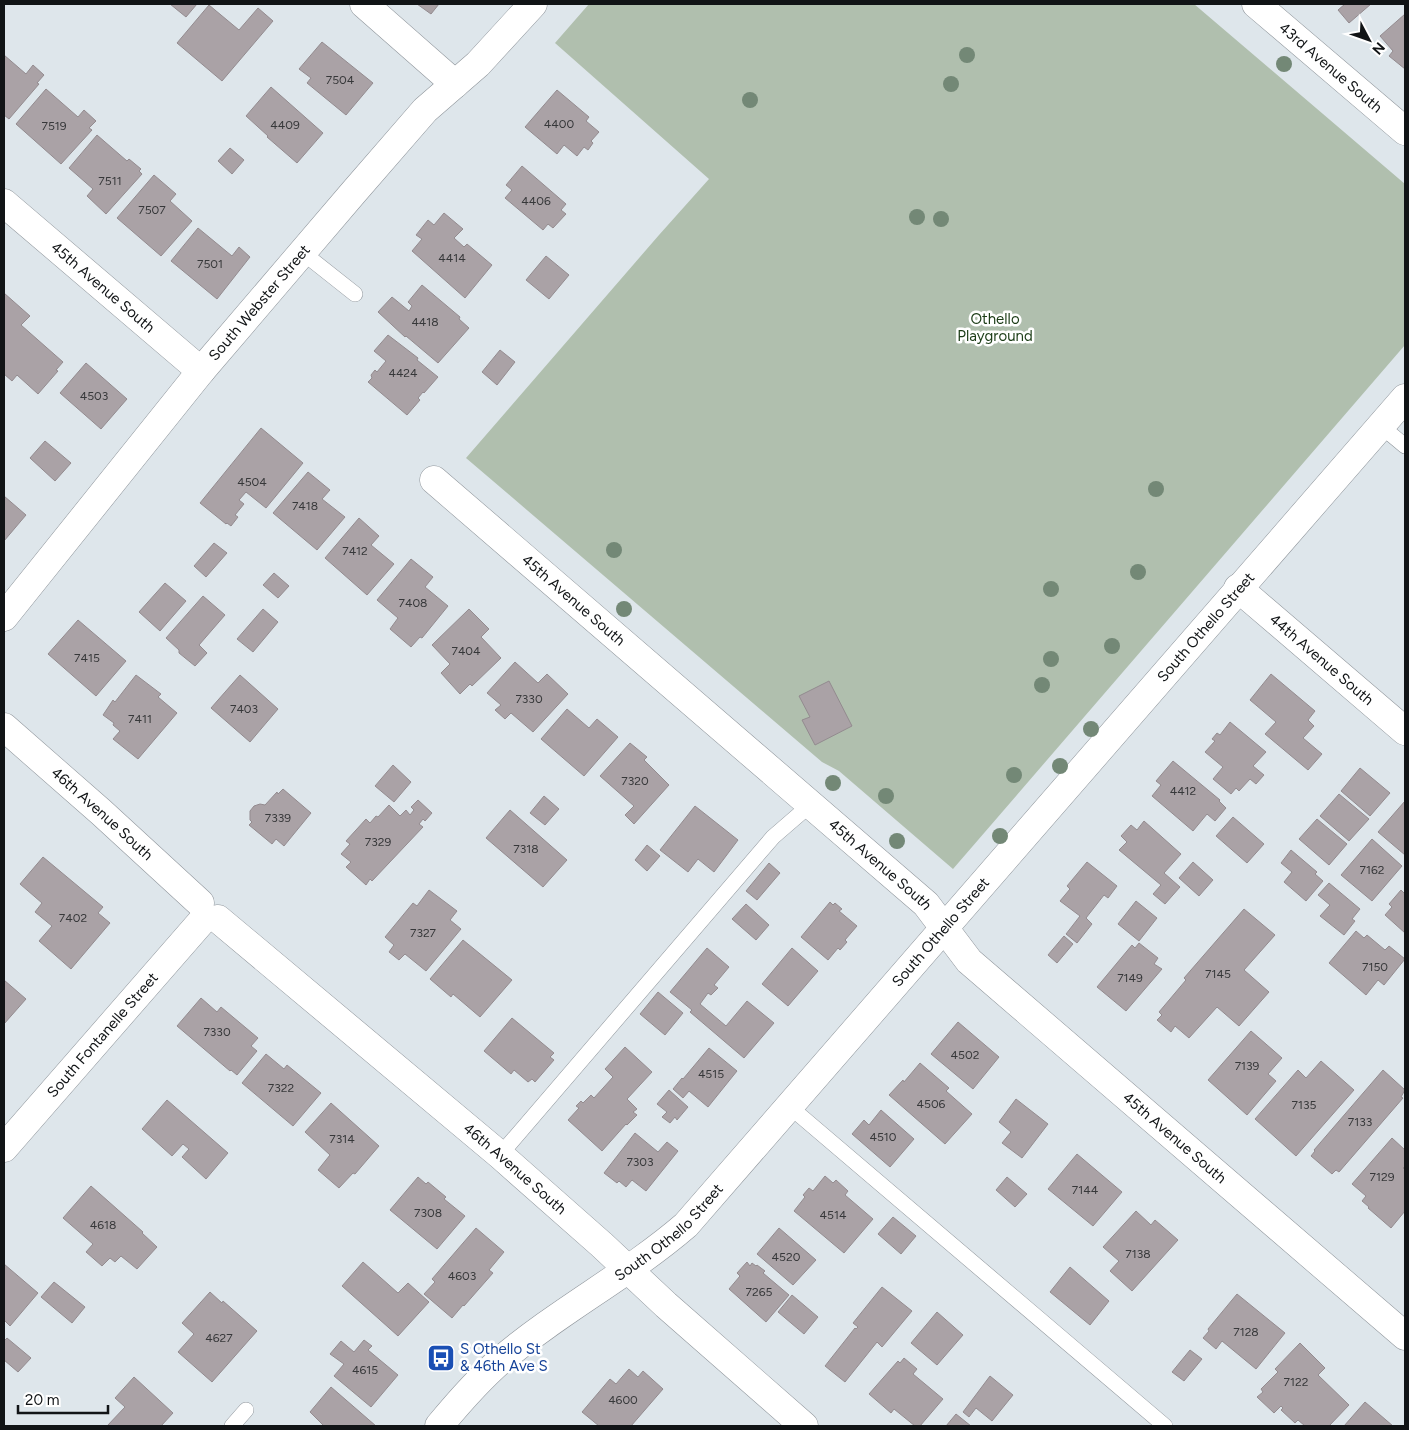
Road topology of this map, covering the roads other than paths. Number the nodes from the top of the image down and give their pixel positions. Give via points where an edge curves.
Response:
1 (364, 4) edge
2 (532, 4) edge
3 (1256, 4) edge
4 (454, 84) junction
5 (1405, 131) edge
6 (4, 203) edge
7 (302, 252) junction
8 (355, 294) dead end
9 (201, 371) junction
10 (1405, 398) edge
11 (1381, 426) junction
12 (1405, 446) edge
13 (434, 480) dead end
14 (1238, 588) junction
15 (4, 617) edge
16 (4, 727) edge
17 (1405, 731) edge
18 (810, 805) junction
19 (206, 915) junction
20 (944, 927) junction
21 (789, 1106) junction
22 (4, 1148) edge
23 (500, 1155) junction
24 (628, 1270) junction
25 (1405, 1336) edge
26 (246, 1410) dead end
27 (232, 1426) edge
28 (439, 1426) edge
29 (804, 1426) edge
30 (1165, 1426) edge

1 - 4 street
2 - 4 street, South Webster Street via 478,64
3 - 5 street, 43rd Avenue South
4 - 7 street, South Webster Street via 425,110
6 - 9 street, 45th Avenue South
7 - 8 lane
7 - 9 street, South Webster Street
9 - 15 street, South Webster Street
10 - 11 street, South Othello Street
11 - 12 lane
11 - 14 street, South Othello Street
13 - 18 street, 45th Avenue South
14 - 17 street, 44th Avenue South
14 - 20 street, South Othello Street
16 - 19 street, 46th Avenue South via 101,812
18 - 20 street, 45th Avenue South via 926,904
18 - 23 lane via 773,837
19 - 22 street, South Fontanelle Street
19 - 23 street, 46th Avenue South
20 - 21 street, South Othello Street
20 - 25 street, 45th Avenue South via 969,961
21 - 24 street, South Othello Street via 686,1224
21 - 30 lane
23 - 24 street, 46th Avenue South
24 - 28 street, South Othello Street via 500,1361 466,1393
24 - 29 street, 46th Avenue South
26 - 27 lane

